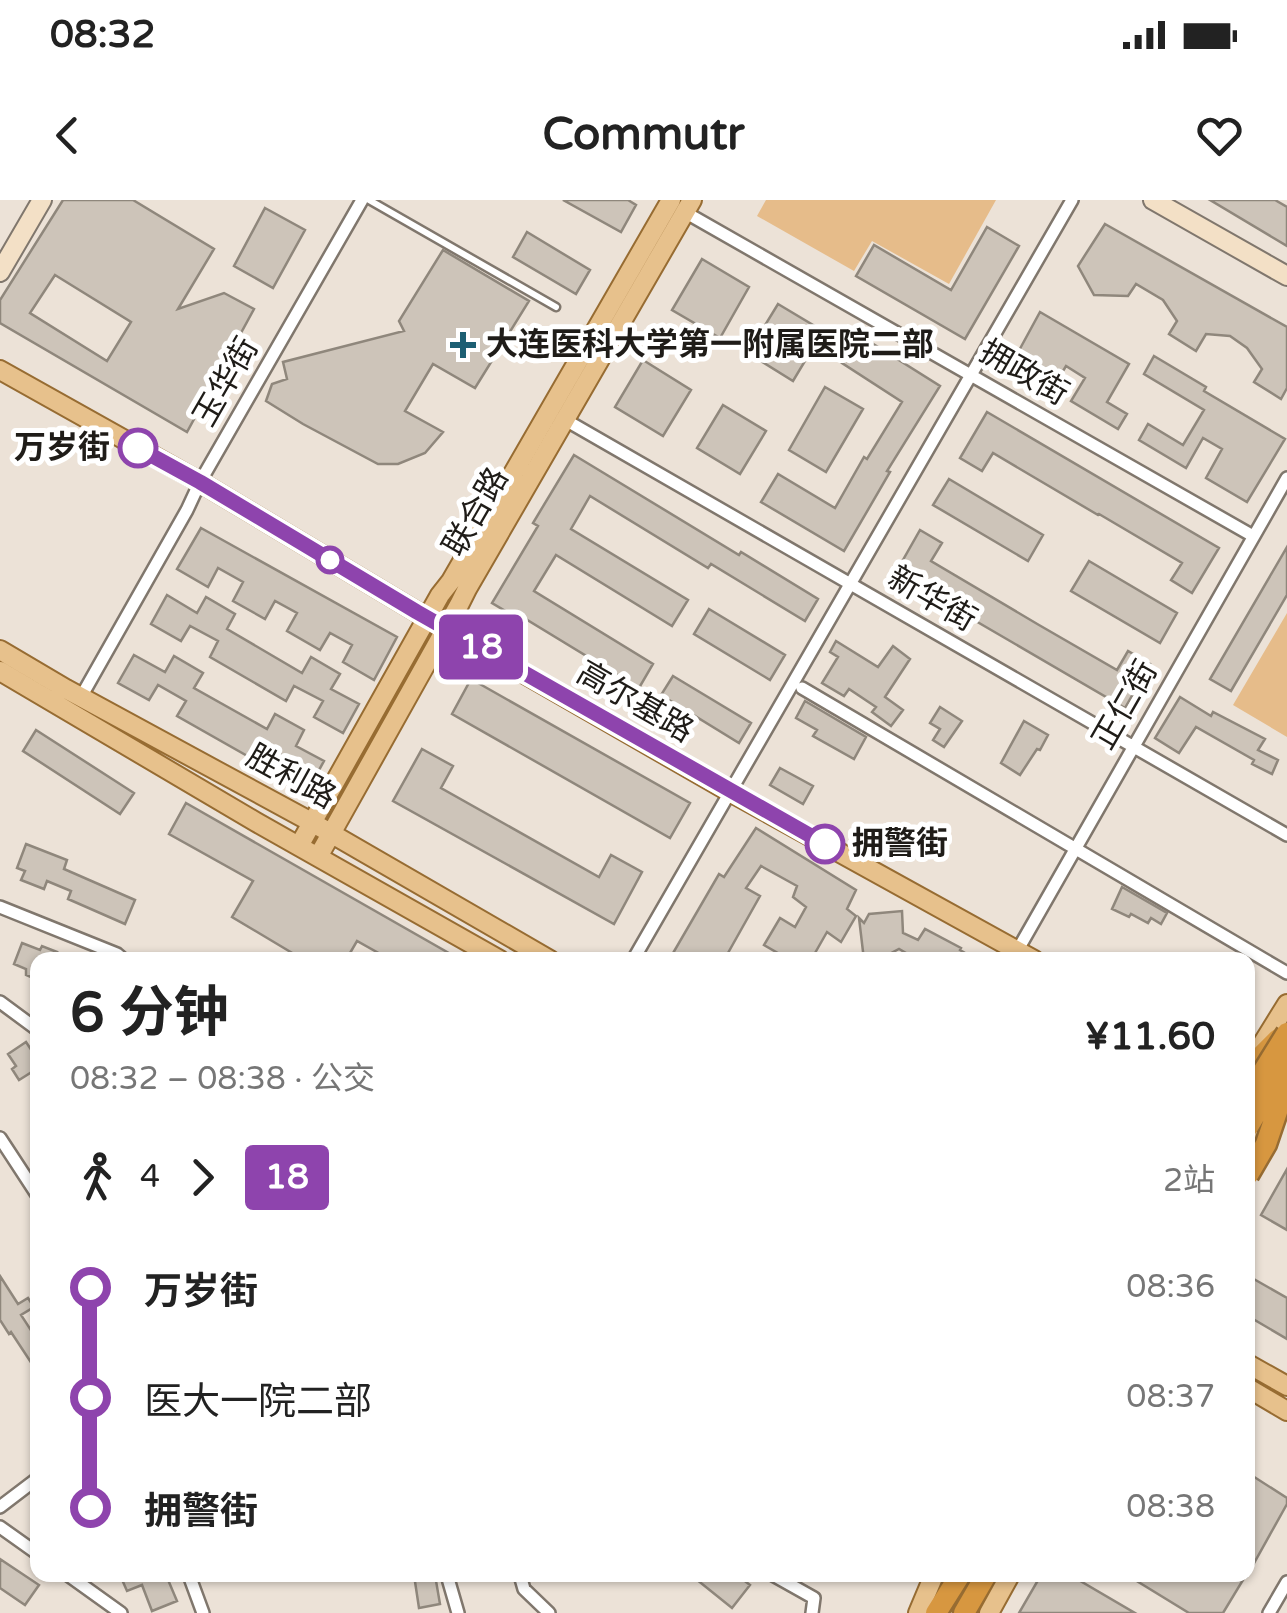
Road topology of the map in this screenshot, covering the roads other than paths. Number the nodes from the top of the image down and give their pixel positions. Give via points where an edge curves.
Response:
1 (42, 200) edge
2 (365, 200) edge
3 (1072, 200) edge
4 (1153, 200) edge
5 (676, 203) edge
6 (0, 272) edge
7 (1287, 276) edge
8 (556, 307) dead end
9 (0, 370) edge
10 (971, 374) junction
11 (557, 415) junction
12 (1287, 478) edge
13 (200, 482) junction
14 (1253, 536) junction
15 (850, 584) junction
16 (427, 618) junction
17 (447, 628) junction
18 (0, 650) edge
19 (0, 671) edge
20 (802, 688) dead end
21 (81, 697) junction
22 (1133, 746) junction
23 (730, 792) junction
24 (313, 823) junction
25 (332, 834) junction
26 (1287, 835) edge
27 (299, 846) junction
28 (1075, 849) junction
29 (318, 857) junction
30 (0, 908) edge
31 (112, 952) edge
32 (486, 952) edge
33 (536, 952) edge
34 (638, 952) edge
35 (1012, 952) edge
36 (1024, 952) edge
37 (1251, 952) edge
38 (1255, 954) edge
39 (1287, 973) edge
40 (0, 1002) edge
41 (1287, 1004) edge
42 (30, 1024) edge
43 (1287, 1032) edge
44 (1255, 1057) edge
45 (1287, 1061) edge
46 (1255, 1062) edge
47 (1255, 1085) edge
48 (1255, 1086) edge
49 (1285, 1094) edge
50 (1255, 1115) edge
51 (0, 1138) edge
52 (1255, 1141) edge
53 (1255, 1163) edge
54 (30, 1184) edge
55 (1255, 1368) edge
56 (1287, 1386) edge
57 (1255, 1392) edge
58 (1287, 1411) edge
59 (30, 1484) edge
60 (0, 1508) edge
61 (0, 1527) edge
62 (30, 1548) edge
63 (78, 1582) edge
64 (192, 1582) edge
65 (449, 1582) edge
66 (522, 1582) edge
67 (785, 1582) edge
68 (931, 1582) edge
69 (956, 1582) edge
70 (982, 1582) edge
71 (1006, 1582) edge
72 (1287, 1582) edge
73 (121, 1613) edge
74 (203, 1613) edge
75 (458, 1613) edge
76 (549, 1613) edge
77 (812, 1613) edge
78 (918, 1613) edge
79 (936, 1613) edge
80 (964, 1613) edge
81 (989, 1613) edge
82 (1269, 1613) edge

1 - 6 main road
2 - 8 lane
2 - 13 street, 玉华街
3 - 10 street
4 - 7 main road
5 - 10 street, 拥政街
5 - 11 main road, 联合路
9 - 13 main road, 高尔基路
10 - 14 street, 拥政街
10 - 15 street
11 - 15 street, 新华街
11 - 16 main road, 联合路
11 - 17 main road, 联合路
12 - 14 street, 正仁街
13 - 16 main road, 高尔基路
13 - 21 street, 玉华街
14 - 22 street, 正仁街
15 - 22 street, 新华街
15 - 23 street
16 - 17 main road, 高尔基路
16 - 24 main road, 联合路
17 - 23 main road, 高尔基路
17 - 25 main road, 联合路
18 - 21 main road, 胜利路
19 - 27 main road, 胜利路
20 - 28 street
21 - 24 main road, 胜利路
22 - 26 street, 新华街
22 - 28 street, 正仁街
23 - 34 street
23 - 35 main road, 高尔基路
24 - 25 main road, 胜利路
24 - 27 main road, 联合路
25 - 29 main road, 联合路
25 - 33 main road, 胜利路
27 - 29 main road, 胜利路
28 - 36 street, 正仁街
28 - 37 street
29 - 32 main road, 胜利路
30 - 31 street
38 - 39 street
40 - 42 street
41 - 44 main road
43 - 46 highway, bridge
43 - 47 highway, bridge
45 - 50 highway, bridge
48 - 49 main road
49 - 52 main road
49 - 53 highway, bridge
51 - 54 street
55 - 56 main road
57 - 58 main road
59 - 60 street
61 - 62 street
63 - 73 street
64 - 74 street
65 - 75 street
66 - 76 street
67 - 77 street via 814,1598
68 - 78 main road
69 - 79 highway
70 - 80 highway
71 - 81 main road
72 - 82 street

